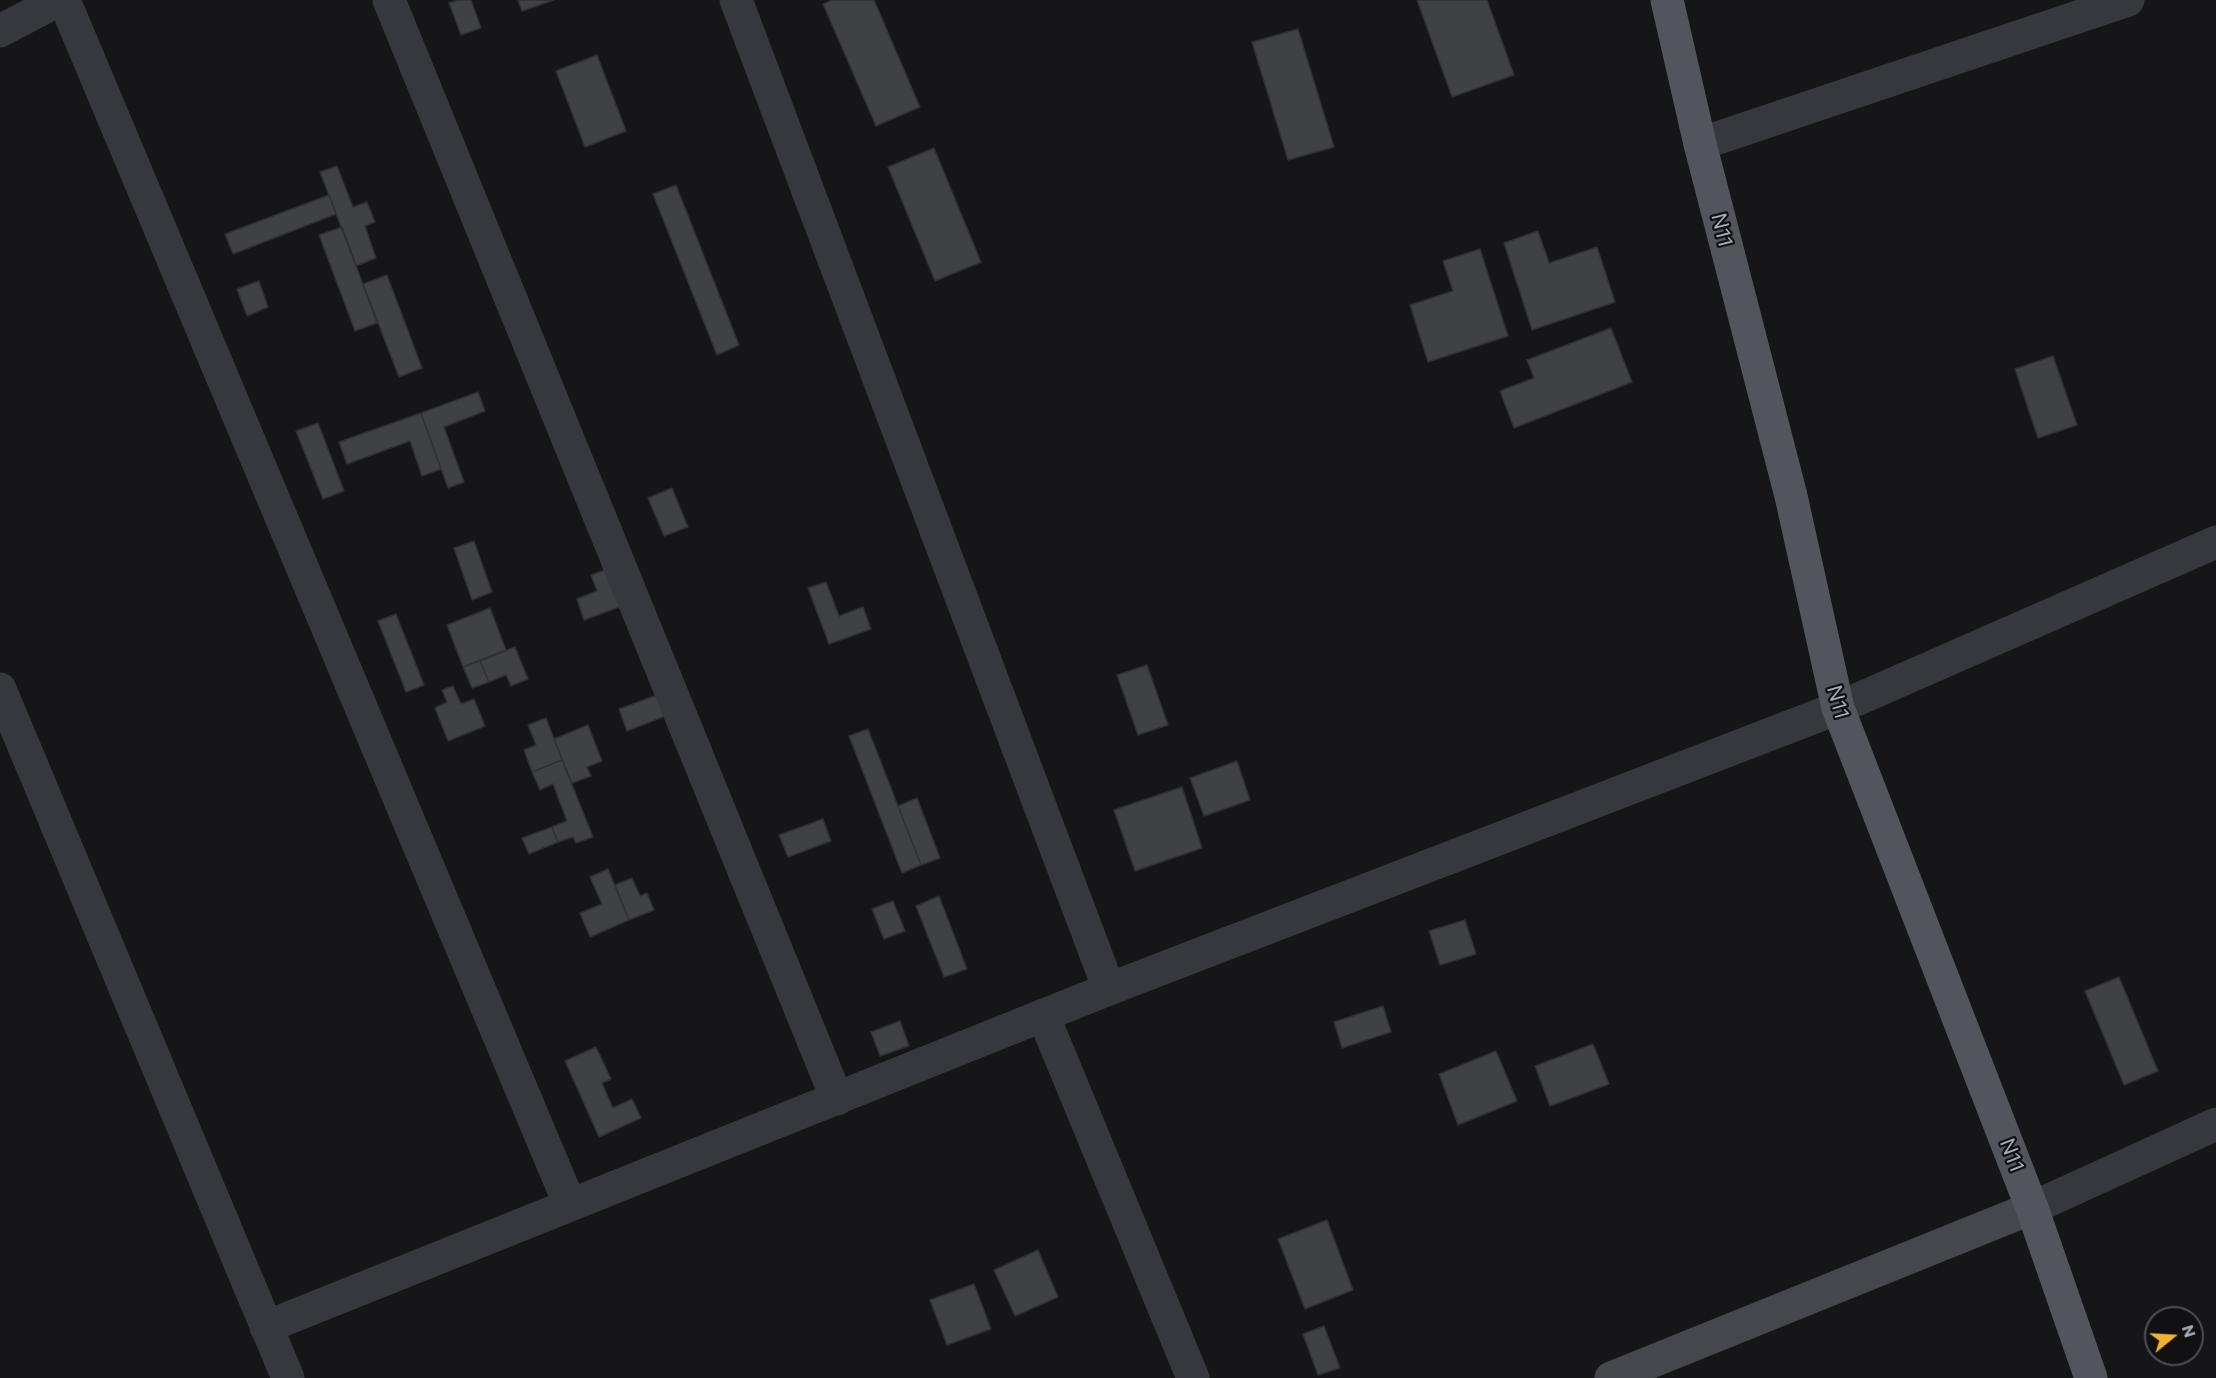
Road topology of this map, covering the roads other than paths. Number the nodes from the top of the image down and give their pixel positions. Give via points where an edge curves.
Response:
1 (62, 0) edge
2 (389, 0) edge
3 (736, 0) edge
4 (1667, 0) edge
5 (2128, 0) edge
6 (0, 31) edge
7 (1700, 144) junction
8 (2216, 542) edge
9 (0, 689) edge
10 (1838, 708) junction
11 (1109, 989) junction
12 (1043, 1015) junction
13 (837, 1099) junction
14 (2216, 1124) edge
15 (570, 1205) junction
16 (2032, 1208) junction
17 (266, 1327) junction
18 (288, 1378) edge
19 (1193, 1378) edge
20 (1611, 1378) edge
21 (2091, 1378) edge

1 - 6 street
1 - 15 street
2 - 13 street
3 - 11 street
4 - 7 main road, N11
5 - 7 street
7 - 10 main road, N11 via 1791,496
8 - 10 street
9 - 17 street
10 - 11 street
10 - 16 main road, N11
11 - 12 street
12 - 13 street
12 - 19 street
13 - 15 street
14 - 16 street
15 - 17 street
16 - 20 street
16 - 21 main road, N11
17 - 18 street

